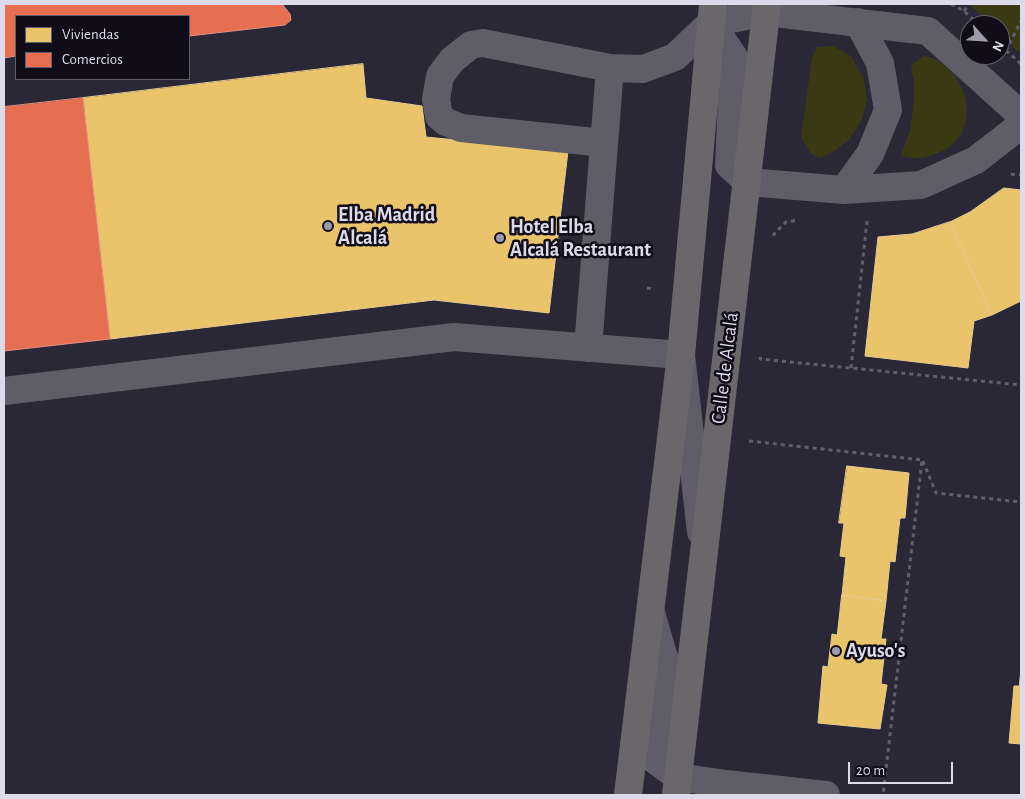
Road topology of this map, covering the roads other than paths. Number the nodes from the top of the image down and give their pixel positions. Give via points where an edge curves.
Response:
1 (767, 8) edge
2 (712, 14) edge
3 (858, 22) junction
4 (610, 68) junction
5 (1021, 115) edge
6 (1021, 125) edge
7 (604, 143) junction
8 (748, 182) junction
9 (844, 190) junction
10 (588, 348) junction
11 (681, 355) junction
12 (4, 391) edge
13 (703, 554) junction
14 (651, 613) junction
15 (677, 786) edge
16 (628, 795) edge
17 (826, 795) edge

1 - 2 street
1 - 3 street
1 - 8 main road, Calle de Alcalá
2 - 4 street via 675,57 643,69
2 - 8 street via 734,57 729,165
2 - 11 main road, Calle de Alcalá
3 - 5 street via 928,32
3 - 9 street via 880,63 888,110 870,154
4 - 7 street
4 - 7 street via 476,44 452,60 440,76 436,99 439,116 461,128
6 - 9 street via 976,160 922,185
7 - 10 street
8 - 9 street
8 - 13 main road, Calle de Alcalá
10 - 11 street
10 - 12 street via 454,337
11 - 13 street, Calle de Alcalá
11 - 14 main road, Calle de Alcalá
13 - 15 main road, Calle de Alcalá
14 - 15 street, Calle de Alcalá via 667,668 655,760
14 - 16 main road, Calle de Alcalá
15 - 17 street via 726,784

